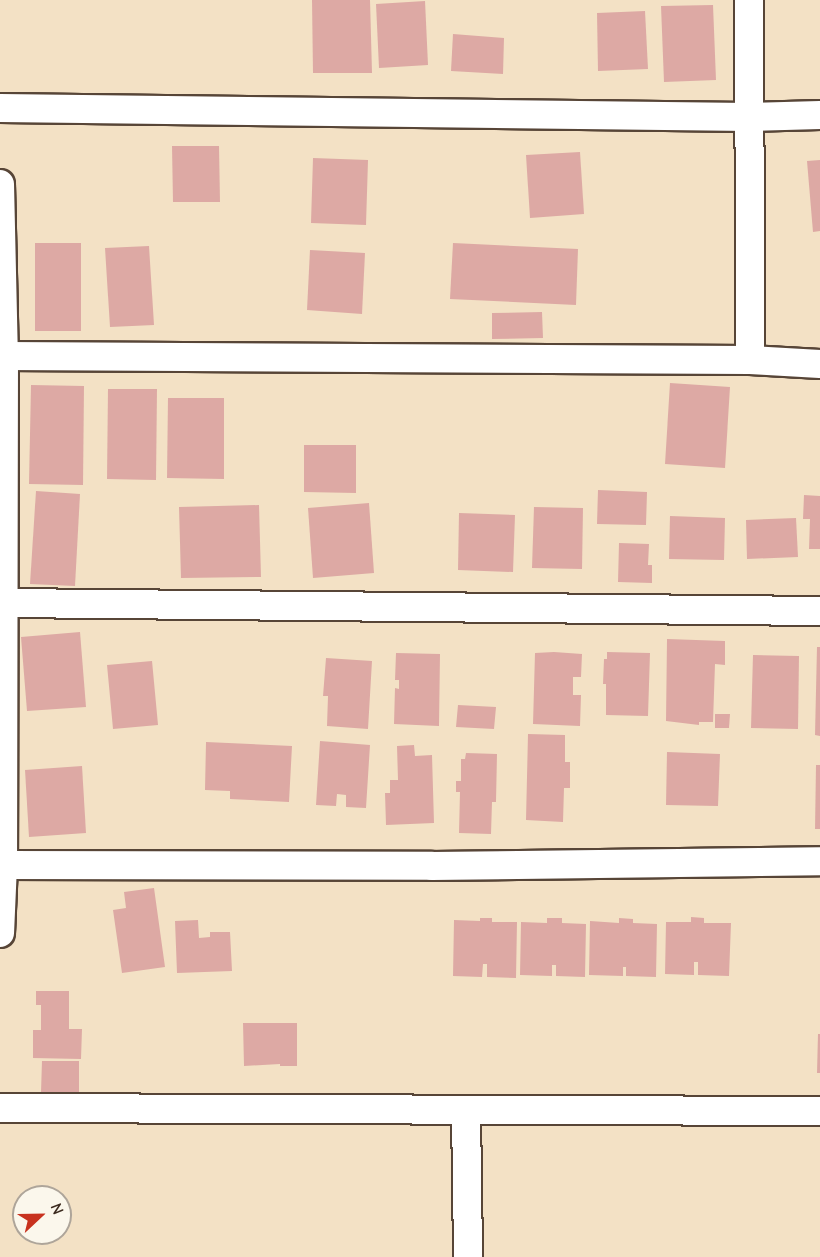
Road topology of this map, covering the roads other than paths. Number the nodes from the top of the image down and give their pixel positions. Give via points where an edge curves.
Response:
1 (749, 0) edge
2 (0, 108) edge
3 (820, 115) edge
4 (749, 117) junction
5 (0, 184) edge
6 (3, 356) junction
7 (750, 360) junction
8 (820, 364) edge
9 (3, 603) junction
10 (820, 611) edge
11 (820, 861) edge
12 (3, 865) junction
13 (0, 933) edge
14 (0, 1108) edge
15 (466, 1110) junction
16 (820, 1111) edge
17 (468, 1257) edge

1 - 4 street
2 - 4 street
3 - 4 street
4 - 7 street
5 - 6 street
6 - 7 street
6 - 9 street
7 - 8 street
9 - 10 street
9 - 12 street
11 - 12 street via 432,866
12 - 13 street
14 - 15 street
15 - 16 street
15 - 17 street

